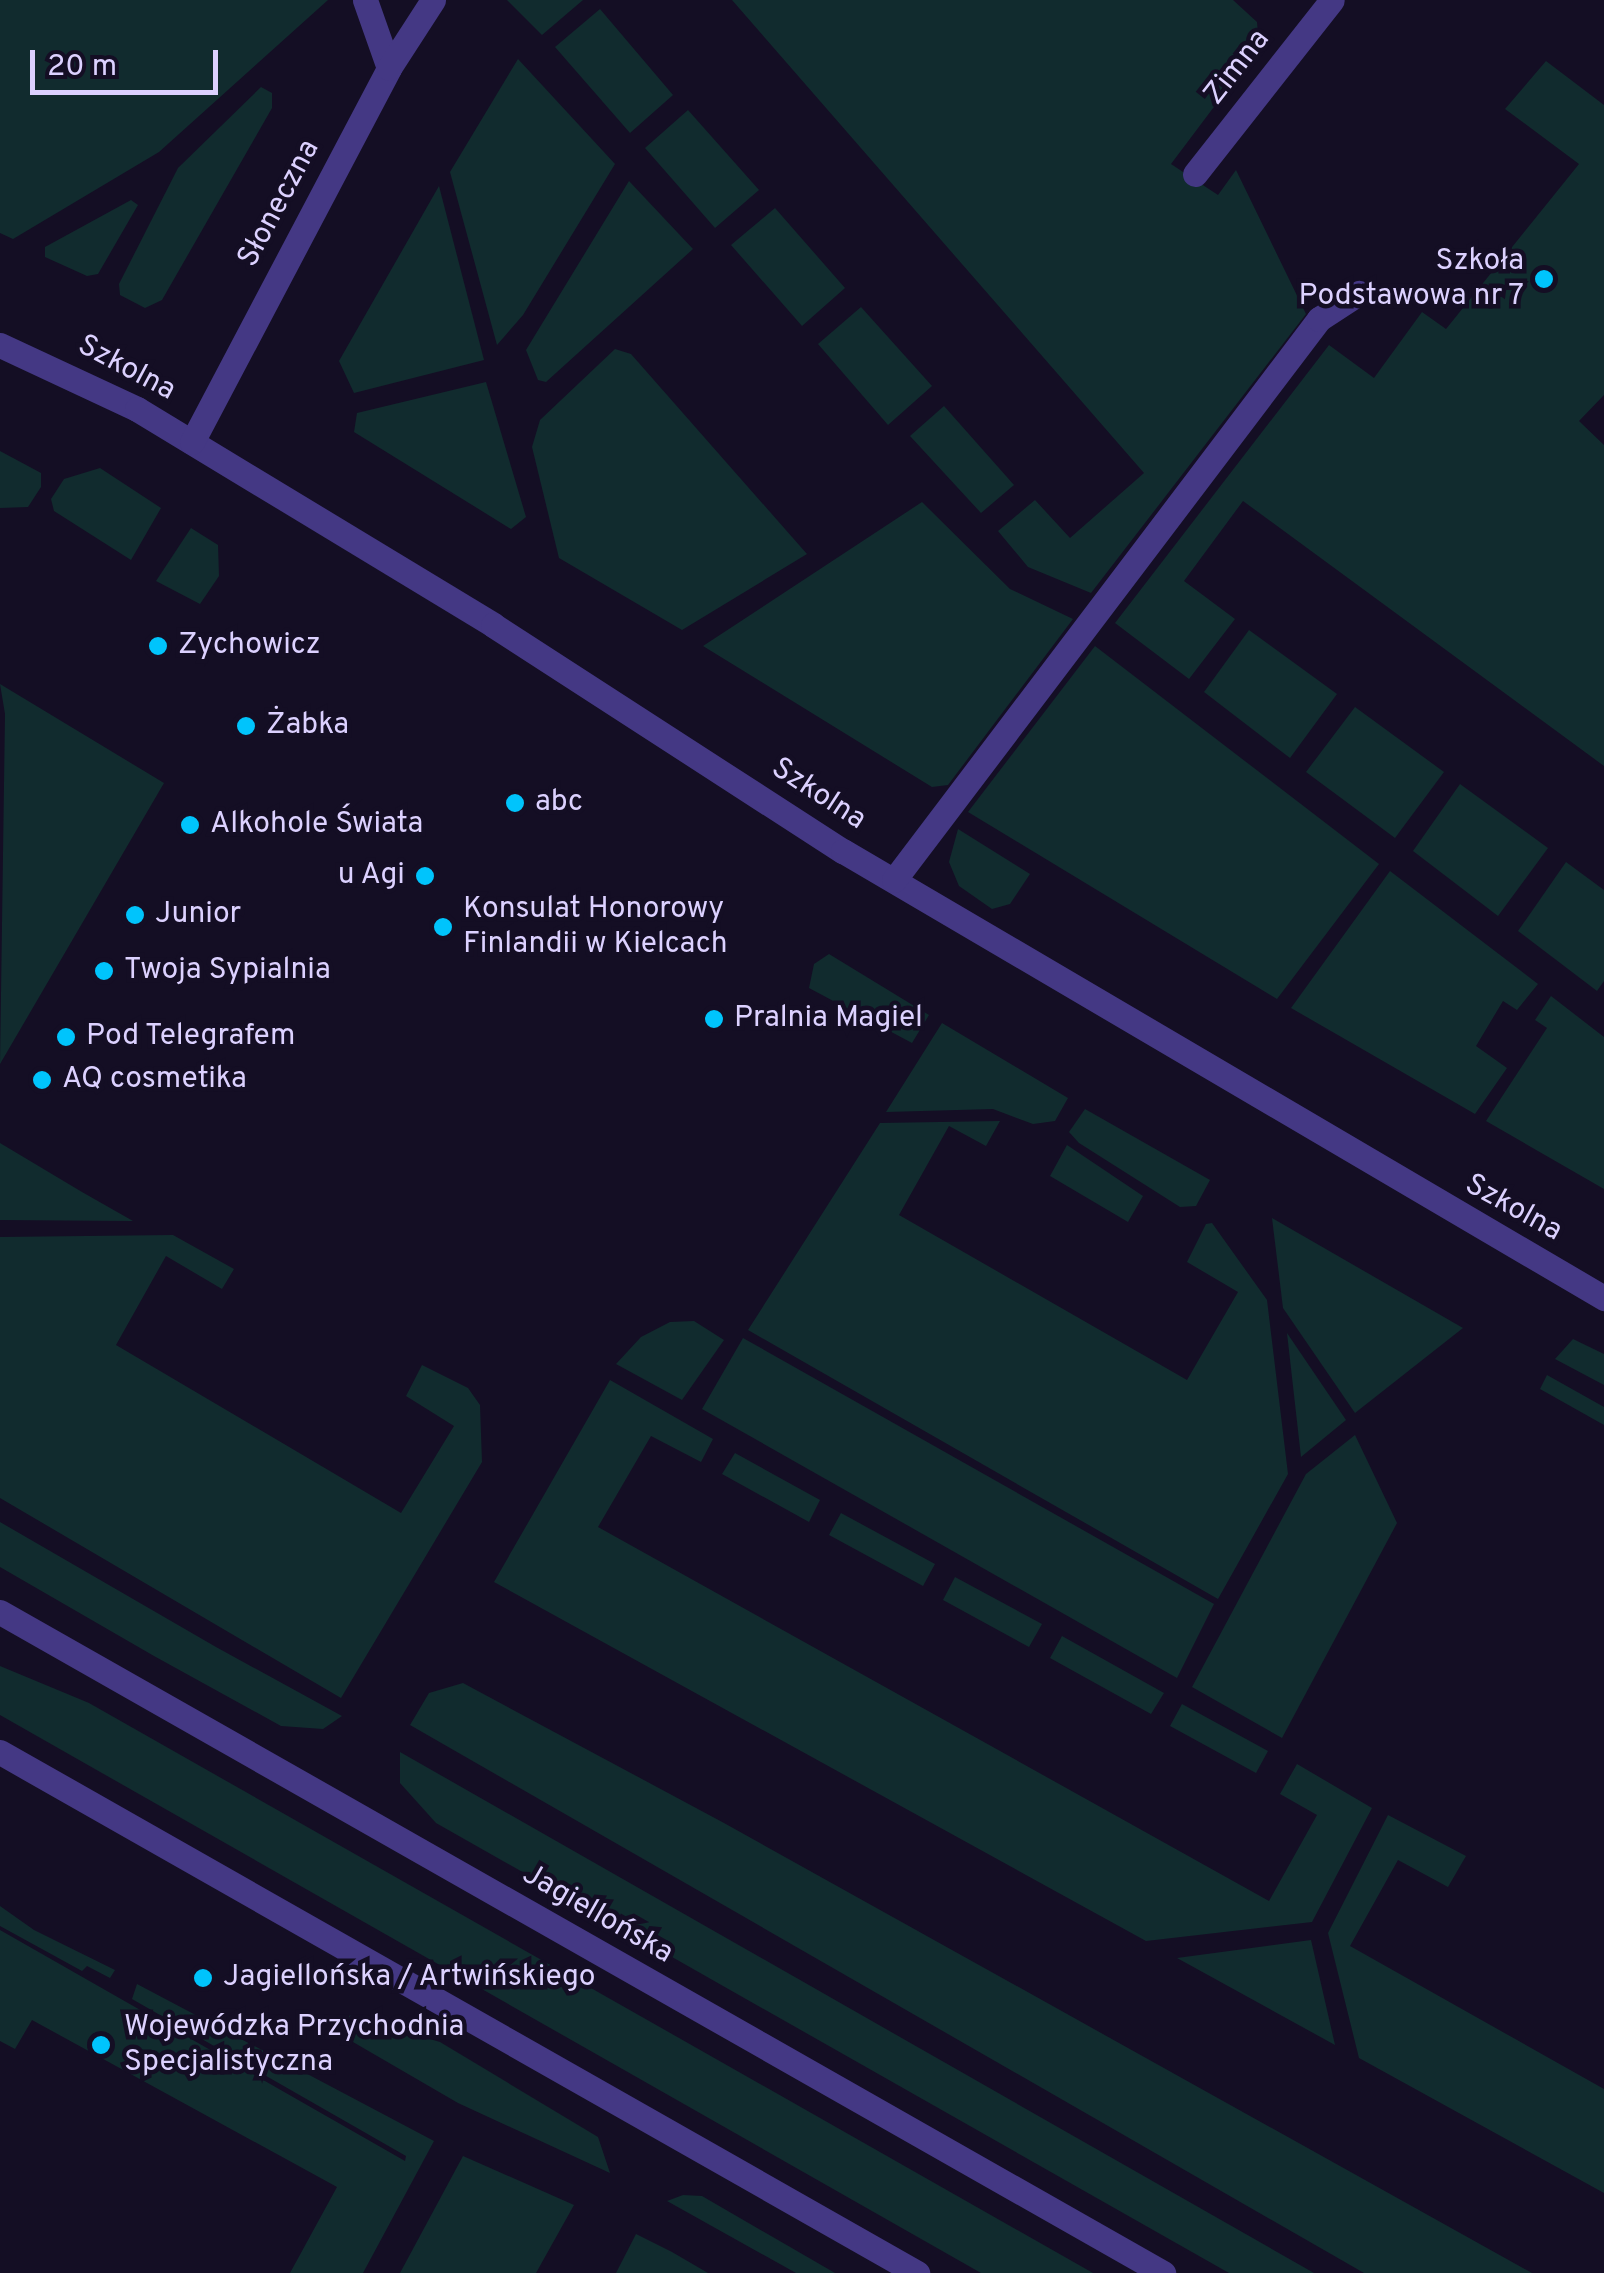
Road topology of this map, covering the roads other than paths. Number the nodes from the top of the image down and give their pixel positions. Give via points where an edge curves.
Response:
1 (365, 0) edge
2 (433, 0) edge
3 (1332, 0) edge
4 (389, 68) junction
5 (1195, 174) dead end
6 (1359, 293) dead end
7 (0, 345) edge
8 (192, 442) junction
9 (894, 880) junction
10 (1604, 1298) edge
11 (0, 1612) edge
12 (0, 1752) edge
13 (917, 2273) edge
14 (1163, 2273) edge

1 - 4 street
2 - 4 street, Słoneczna
3 - 5 street, Zimna
4 - 8 street, Słoneczna
6 - 9 street via 1318,318
7 - 8 street, Szkolna
8 - 9 street, Szkolna
9 - 10 street, Szkolna
11 - 14 street, Jagiellońska
12 - 13 street

